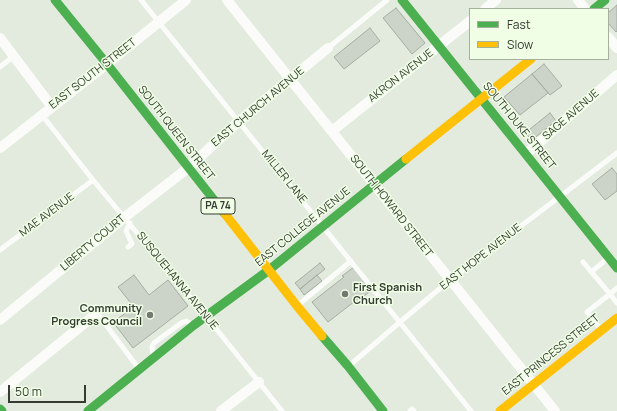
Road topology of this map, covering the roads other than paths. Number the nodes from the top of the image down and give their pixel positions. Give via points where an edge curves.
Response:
1 (55, 0) edge
2 (141, 0) edge
3 (186, 0) edge
4 (227, 0) edge
5 (387, 0) edge
6 (402, 0) edge
7 (496, 0) edge
8 (578, 0) edge
9 (605, 0) edge
10 (486, 8) edge
11 (584, 8) edge
12 (595, 8) edge
13 (158, 22) junction
14 (469, 22) edge
15 (0, 38) edge
16 (609, 38) edge
17 (439, 46) junction
18 (328, 48) joint
19 (617, 48) edge
20 (14, 56) junction
21 (530, 60) edge
22 (107, 64) junction
23 (0, 67) edge
24 (617, 75) edge
25 (290, 79) junction
26 (481, 99) junction
27 (52, 107) junction
28 (42, 115) junction
29 (239, 121) junction
30 (332, 131) junction
31 (0, 148) edge
32 (617, 153) edge
33 (526, 154) junction
34 (188, 168) junction
35 (93, 180) junction
36 (374, 185) junction
37 (560, 196) junction
38 (127, 220) junction
39 (323, 226) junction
40 (128, 247) dead end
41 (0, 250) edge
42 (609, 258) junction
43 (351, 261) junction
44 (583, 262) dead end
45 (617, 268) edge
46 (269, 270) junction
47 (591, 272) junction
48 (450, 280) junction
49 (617, 288) edge
50 (610, 294) junction
51 (617, 303) edge
52 (297, 306) junction
53 (97, 313) joint
54 (206, 316) junction
55 (617, 318) edge
56 (0, 320) edge
57 (400, 322) junction
58 (601, 330) junction
59 (348, 366) junction
60 (139, 369) junction
61 (259, 382) junction
62 (533, 385) junction
63 (0, 392) edge
64 (88, 411) edge
65 (221, 411) edge
66 (282, 411) edge
67 (383, 411) edge
68 (410, 411) edge
69 (414, 411) edge
70 (472, 411) edge
71 (500, 411) edge
72 (555, 411) edge

1 - 22 main road, SOUTH QUEEN STREET / PA 74
2 - 13 lane, MILLER LANE
3 - 13 street, EAST SOUTH STREET
4 - 25 street, SOUTH HOWARD STREET
5 - 18 lane
6 - 17 main road, SOUTH DUKE STREET
7 - 10 street
8 - 11 street
9 - 12 main road
13 - 22 street, EAST SOUTH STREET
13 - 29 lane, MILLER LANE
14 - 17 street, AKRON AVENUE
15 - 20 street
16 - 19 street
17 - 26 main road, SOUTH DUKE STREET
17 - 30 street, AKRON AVENUE
18 - 25 street, EAST CHURCH AVENUE
20 - 23 lane
20 - 27 street
21 - 26 main road, EAST COLLEGE AVENUE
22 - 27 street, EAST SOUTH STREET
22 - 34 main road, SOUTH QUEEN STREET / PA 74
24 - 33 street, SAGE AVENUE
25 - 29 street, EAST CHURCH AVENUE
25 - 30 street, SOUTH HOWARD STREET
26 - 33 main road, SOUTH DUKE STREET
26 - 36 main road, EAST COLLEGE AVENUE
27 - 28 street, EAST SOUTH STREET
28 - 31 street, EAST SOUTH STREET
28 - 35 lane, SUSQUEHANNA AVENUE
29 - 34 street, EAST CHURCH AVENUE
29 - 39 lane, MILLER LANE
30 - 36 street, SOUTH HOWARD STREET
32 - 37 lane, EAST HOPE AVENUE
33 - 37 main road, SOUTH DUKE STREET
34 - 38 street, LIBERTY COURT
34 - 46 main road, SOUTH QUEEN STREET / PA 74
35 - 38 lane, SUSQUEHANNA AVENUE
35 - 41 lane, MAE AVENUE
36 - 39 main road, EAST COLLEGE AVENUE
36 - 48 street, SOUTH HOWARD STREET
37 - 42 main road, SOUTH DUKE STREET
37 - 48 lane, EAST HOPE AVENUE
38 - 40 lane via 126,231 132,244
38 - 54 lane, SUSQUEHANNA AVENUE
38 - 56 street, LIBERTY COURT
39 - 43 lane, MILLER LANE
39 - 46 main road, EAST COLLEGE AVENUE
42 - 45 main road, SOUTH DUKE STREET
42 - 47 lane
43 - 52 lane
43 - 57 lane, MILLER LANE
44 - 47 lane
46 - 52 main road, SOUTH QUEEN STREET / PA 74
46 - 54 main road, EAST COLLEGE AVENUE
47 - 50 lane
48 - 57 lane, EAST HOPE AVENUE
48 - 62 street, SOUTH HOWARD STREET
49 - 50 lane
50 - 51 lane
50 - 58 lane via 586,312
52 - 59 main road, SOUTH QUEEN STREET / PA 74
53 - 60 lane
53 - 63 street
54 - 60 main road, EAST COLLEGE AVENUE
54 - 61 lane, SUSQUEHANNA AVENUE
55 - 58 main road, EAST PRINCESS STREET
57 - 59 lane, EAST HOPE AVENUE
57 - 70 lane, MILLER LANE
58 - 62 main road, EAST PRINCESS STREET
59 - 67 main road, SOUTH QUEEN STREET / PA 74
60 - 64 main road, EAST COLLEGE AVENUE
61 - 65 street
61 - 66 lane, SUSQUEHANNA AVENUE
62 - 71 main road, EAST PRINCESS STREET
62 - 72 street, SOUTH HOWARD STREET
68 - 69 lane

